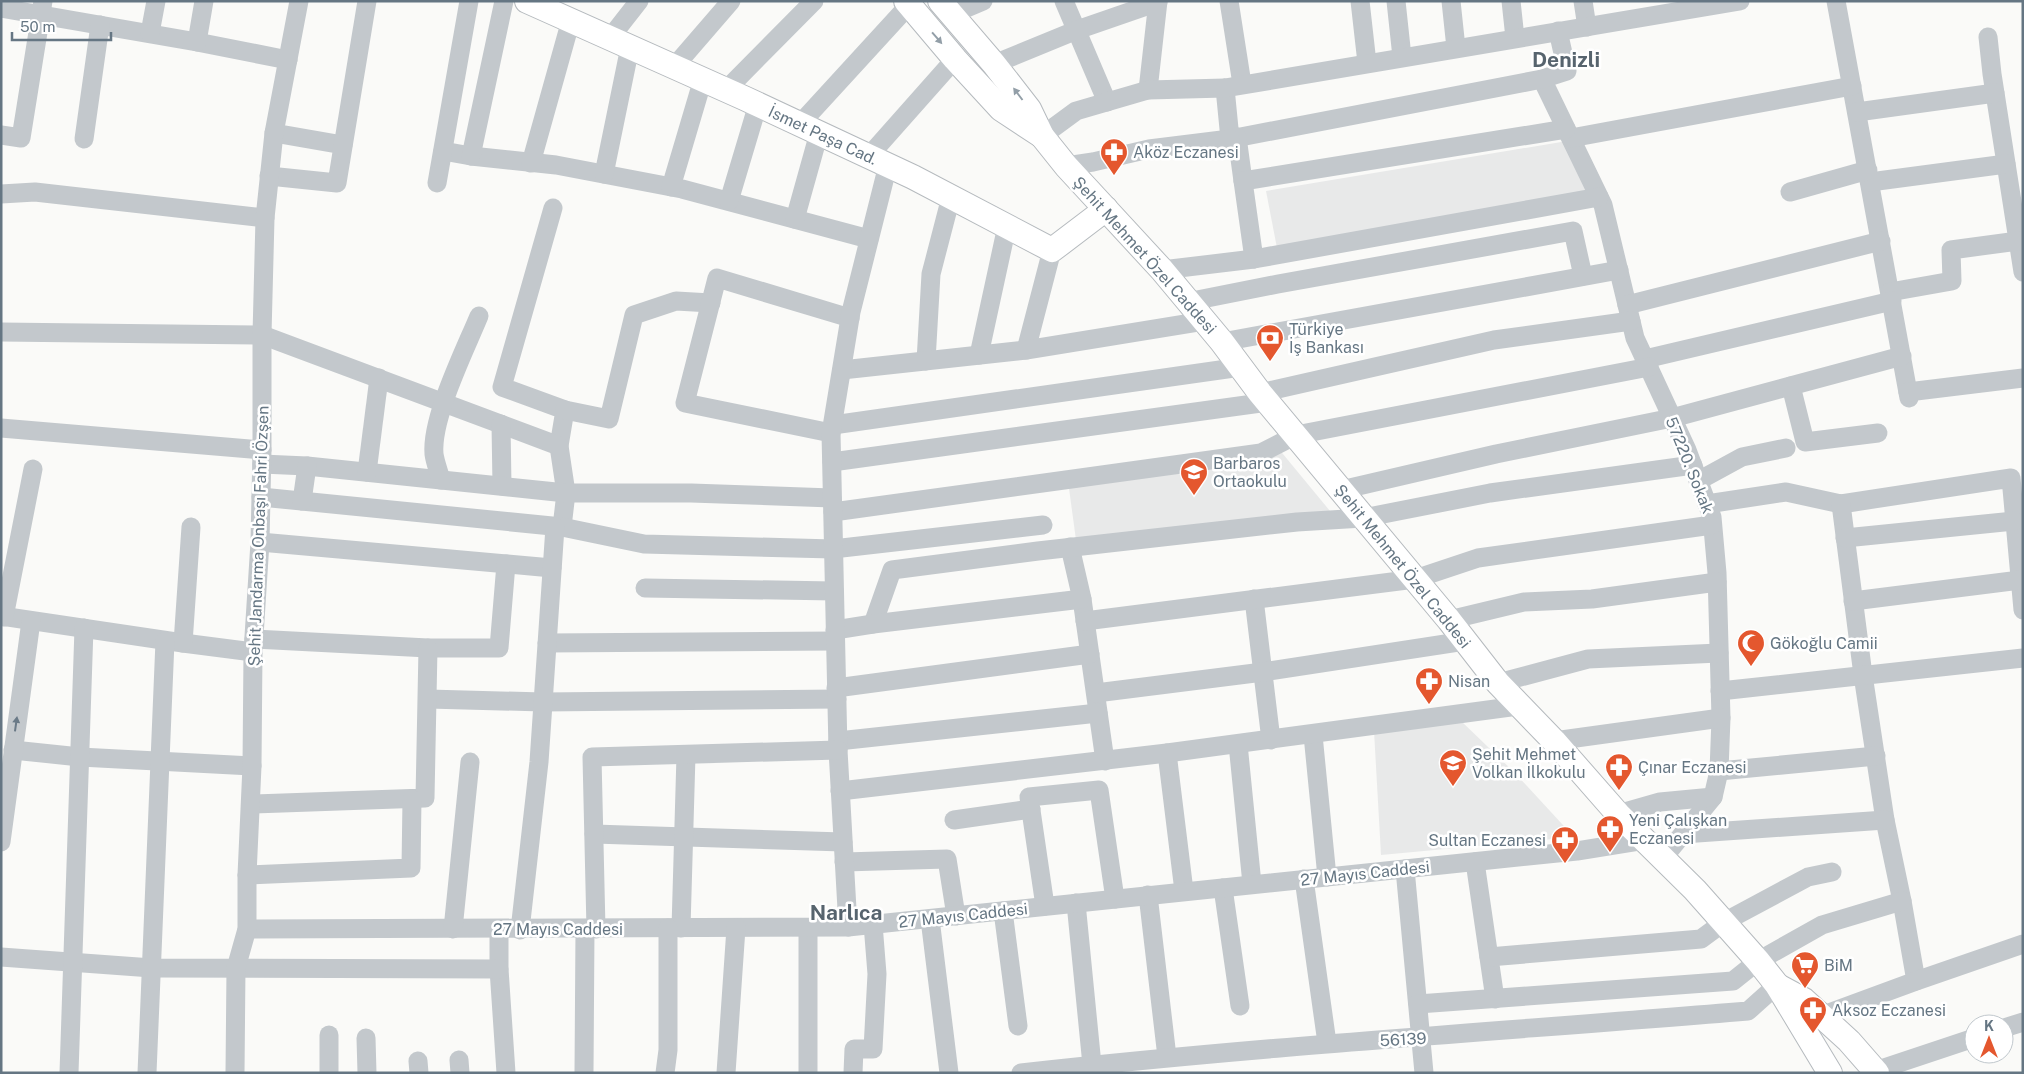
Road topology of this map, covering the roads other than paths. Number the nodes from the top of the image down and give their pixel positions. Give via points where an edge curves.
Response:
1 (156, 1) edge
2 (204, 1) edge
3 (299, 1) edge
4 (367, 1) edge
5 (469, 1) edge
6 (504, 1) edge
7 (527, 1) edge
8 (639, 1) edge
9 (731, 1) edge
10 (814, 1) edge
11 (982, 1) edge
12 (1064, 1) edge
13 (1229, 1) edge
14 (1360, 1) edge
15 (1396, 1) edge
16 (1451, 1) edge
17 (1511, 1) edge
18 (1583, 1) edge
19 (1740, 1) edge
20 (1836, 1) edge
21 (1158, 2) edge
22 (907, 3) edge
23 (1711, 4) edge
24 (4, 6) edge
25 (42, 8) edge
26 (945, 8) edge
27 (1646, 9) edge
28 (563, 12) edge
29 (100, 25) junction
30 (1587, 27) junction
31 (1077, 30) junction
32 (1558, 31) junction
33 (150, 33) junction
34 (1988, 37) dead end
35 (1515, 38) junction
36 (197, 42) junction
37 (620, 42) junction
38 (1456, 48) junction
39 (1402, 57) junction
40 (955, 59) junction
41 (288, 60) junction
42 (1367, 63) junction
43 (994, 64) junction
44 (674, 67) junction
45 (1542, 78) junction
46 (703, 79) junction
47 (1234, 86) junction
48 (1852, 86) junction
49 (726, 90) junction
50 (1148, 90) junction
51 (1995, 93) junction
52 (1107, 102) junction
53 (758, 104) junction
54 (1857, 112) junction
55 (810, 129) junction
56 (274, 133) junction
57 (1568, 134) junction
58 (1, 135) edge
59 (1042, 136) junction
60 (1234, 138) junction
61 (84, 140) dead end
62 (343, 144) junction
63 (443, 151) junction
64 (470, 156) junction
65 (879, 161) junction
66 (531, 163) junction
67 (2006, 164) junction
68 (1066, 166) junction
69 (604, 174) junction
70 (269, 176) junction
71 (1869, 176) junction
72 (1243, 181) junction
73 (437, 183) dead end
74 (671, 187) junction
75 (1790, 192) dead end
76 (1, 194) edge
77 (951, 197) junction
78 (1599, 197) junction
79 (729, 201) junction
80 (553, 208) dead end
81 (1106, 209) junction
82 (265, 218) junction
83 (796, 219) junction
84 (1007, 226) junction
85 (869, 239) junction
86 (1881, 241) junction
87 (2018, 241) junction
88 (1052, 250) junction
89 (1254, 258) junction
90 (1162, 270) junction
91 (1619, 270) junction
92 (2023, 272) edge
93 (1583, 276) junction
94 (1891, 296) junction
95 (1187, 302) junction
96 (711, 303) junction
97 (1629, 313) junction
98 (479, 316) dead end
99 (850, 318) junction
100 (1204, 321) junction
101 (1, 332) edge
102 (262, 335) junction
103 (1222, 342) junction
104 (1026, 350) junction
105 (979, 355) junction
106 (1902, 356) junction
107 (926, 361) junction
108 (1647, 363) junction
109 (1241, 367) junction
110 (842, 370) junction
111 (379, 378) junction
112 (2023, 378) edge
113 (1791, 386) junction
114 (1264, 397) junction
115 (444, 402) junction
116 (565, 410) junction
117 (1672, 418) junction
118 (501, 424) junction
119 (1, 428) edge
120 (832, 429) junction
121 (1878, 433) dead end
122 (1296, 435) junction
123 (560, 446) junction
124 (1786, 448) dead end
125 (262, 457) junction
126 (832, 462) junction
127 (307, 466) junction
128 (33, 469) dead end
129 (366, 472) junction
130 (1696, 473) junction
131 (441, 480) junction
132 (502, 486) junction
133 (1341, 490) junction
134 (566, 493) junction
135 (261, 497) junction
136 (302, 501) junction
137 (1707, 504) junction
138 (1841, 504) junction
139 (832, 505) junction
140 (1363, 518) junction
141 (2014, 521) junction
142 (1043, 525) dead end
143 (1712, 525) junction
144 (558, 527) junction
145 (191, 528) dead end
146 (1845, 538) junction
147 (260, 542) junction
148 (1070, 548) junction
149 (833, 549) junction
150 (506, 564) junction
151 (552, 568) junction
152 (2020, 574) edge
153 (1415, 579) junction
154 (1717, 582) junction
155 (645, 588) dead end
156 (834, 591) junction
157 (1082, 599) junction
158 (1254, 599) junction
159 (1854, 601) junction
160 (2023, 610) edge
161 (3, 616) edge
162 (31, 620) junction
163 (1449, 620) junction
164 (1085, 621) junction
165 (874, 624) junction
166 (84, 628) junction
167 (835, 636) junction
168 (1465, 641) junction
169 (174, 642) junction
170 (547, 643) junction
171 (253, 645) junction
172 (428, 648) junction
173 (1719, 653) junction
174 (1090, 654) junction
175 (2023, 658) edge
176 (1263, 672) junction
177 (1863, 675) junction
178 (1498, 684) junction
179 (1720, 691) junction
180 (1096, 693) junction
181 (836, 694) junction
182 (428, 699) junction
183 (543, 702) junction
184 (1518, 706) junction
185 (1098, 712) junction
186 (1721, 718) junction
187 (1313, 735) junction
188 (1271, 740) junction
189 (1554, 741) junction
190 (1238, 744) junction
191 (838, 746) junction
192 (13, 750) junction
193 (1167, 753) junction
194 (686, 755) junction
195 (1876, 756) junction
196 (80, 757) junction
197 (160, 761) junction
198 (1105, 761) junction
199 (470, 762) dead end
200 (252, 766) junction
201 (1719, 771) junction
202 (840, 791) junction
203 (1713, 797) junction
204 (412, 799) junction
205 (251, 804) junction
206 (1031, 809) junction
207 (1618, 814) junction
208 (954, 820) dead end
209 (1885, 820) junction
210 (594, 834) junction
211 (1683, 834) junction
212 (683, 837) junction
213 (1645, 840) junction
214 (1, 842) edge
215 (843, 842) junction
216 (1664, 857) junction
217 (844, 862) junction
218 (1474, 862) junction
219 (1406, 869) junction
220 (1832, 872) dead end
221 (247, 875) junction
222 (1328, 877) junction
223 (1304, 879) junction
224 (1252, 884) junction
225 (1223, 888) junction
226 (1184, 892) junction
227 (1148, 895) junction
228 (1115, 899) junction
229 (1902, 901) junction
230 (1076, 903) junction
231 (1044, 906) junction
232 (1003, 911) junction
233 (956, 916) junction
234 (930, 918) junction
235 (1724, 922) junction
236 (873, 924) junction
237 (848, 927) junction
238 (674, 928) junction
239 (736, 928) junction
240 (808, 928) junction
241 (246, 929) junction
242 (453, 929) junction
243 (591, 929) junction
244 (499, 930) junction
245 (520, 930) junction
246 (2023, 944) edge
247 (1, 957) edge
248 (1489, 957) junction
249 (73, 961) junction
250 (1758, 961) junction
251 (152, 968) junction
252 (236, 968) junction
253 (500, 969) junction
254 (1916, 981) junction
255 (1777, 986) junction
256 (1495, 999) junction
257 (1418, 1004) junction
258 (1240, 1006) dead end
259 (1821, 1016) junction
260 (1018, 1026) dead end
261 (329, 1035) dead end
262 (366, 1038) dead end
263 (1421, 1038) junction
264 (1849, 1041) junction
265 (1964, 1041) edge
266 (1327, 1043) junction
267 (1167, 1056) junction
268 (1092, 1065) junction
269 (1127, 1067) edge
270 (1827, 1068) edge
271 (1876, 1072) edge
272 (69, 1073) edge
273 (147, 1073) edge
274 (235, 1073) edge
275 (329, 1073) edge
276 (368, 1073) edge
277 (506, 1073) edge
278 (584, 1073) edge
279 (665, 1073) edge
280 (726, 1073) edge
281 (808, 1073) edge
282 (853, 1073) edge
283 (950, 1073) edge
284 (1021, 1073) edge
285 (1424, 1073) edge

1 - 33 street
2 - 36 street
3 - 41 street, Şehit Jandarma Onbaşı Fahri Özşen
4 - 62 street
5 - 63 street
6 - 64 street
7 - 28 main road, İsmet Paşa Cad.
8 - 37 street
9 - 44 street
10 - 49 street
11 - 26 street
12 - 31 street
13 - 47 street
14 - 42 street
15 - 39 street
16 - 38 street
17 - 35 street
18 - 30 street
19 - 23 street
20 - 48 street
21 - 31 street
21 - 50 street
22 -> 40 main road
22 - 55 street
23 - 27 street
24 - 25 street
25 - 29 street
25 - 58 street via 21,138
26 - 43 main road
27 - 30 street
28 - 37 main road, İsmet Paşa Cad.
28 - 66 street
29 - 33 street
29 - 61 street
30 - 32 street
31 - 43 street
31 - 52 street
32 - 35 street
32 - 45 street via 1567,71
33 - 36 street
34 - 51 street
35 - 38 street
36 - 41 street
37 - 44 main road, İsmet Paşa Cad.
37 - 69 street
38 - 39 street
39 - 42 street
40 - 59 main road via 1001,109
40 - 65 street
41 - 56 street, Şehit Jandarma Onbaşı Fahri Özşen
42 - 47 street
59 -> 43 main road via 1029,109
44 - 46 main road, İsmet Paşa Cad.
45 - 57 street, 57220. Sokak
45 - 60 street
46 - 49 main road, İsmet Paşa Cad.
46 - 74 street
47 - 50 street
47 - 60 street
48 - 54 street
48 - 57 street
49 - 53 main road, İsmet Paşa Cad.
50 - 52 street
51 - 54 street
51 - 67 street
52 - 59 street via 1076,111
53 - 55 main road, İsmet Paşa Cad.
53 - 79 street
54 - 71 street
55 - 65 main road, İsmet Paşa Cad.
55 - 83 street
56 - 62 street
56 - 70 street, Şehit Jandarma Onbaşı Fahri Özşen
57 - 72 street
57 - 78 street, 57220. Sokak
59 - 68 main road, Şehit Mehmet Özel Caddesi
60 - 68 street via 1149,149
60 - 72 street
62 - 70 street via 336,184
63 - 64 street
63 - 73 street
64 - 66 street
65 - 77 main road, İsmet Paşa Cad.
65 - 85 street
66 - 69 street
67 - 71 street
67 - 87 street
68 - 81 main road, Şehit Mehmet Özel Caddesi
69 - 74 street
70 - 82 street, Şehit Jandarma Onbaşı Fahri Özşen
71 - 75 street
71 - 86 street
72 - 89 street
74 - 79 street
76 - 82 street via 35,192
77 - 84 main road, İsmet Paşa Cad.
77 - 107 street via 931,274
78 - 89 street
78 - 91 street, 57220. Sokak
79 - 83 street
80 - 116 street via 502,387
81 - 88 main road
81 - 90 main road, Şehit Mehmet Özel Caddesi
82 - 102 street, Şehit Jandarma Onbaşı Fahri Özşen
83 - 85 street
84 - 88 main road, İsmet Paşa Cad.
84 - 105 street
85 - 99 street
86 - 94 street
86 - 97 street
87 - 92 street
87 - 94 street via 1950,250 1952,281
88 - 104 street
89 - 90 street
90 - 95 main road, Şehit Mehmet Özel Caddesi
91 - 93 street
91 - 97 street, 57220. Sokak
93 - 95 street via 1573,231
93 - 103 street
94 - 106 street
94 - 108 street
95 - 100 main road, Şehit Mehmet Özel Caddesi
96 - 99 street via 717,278
96 - 116 street via 676,301 634,315 608,418
96 - 120 street via 685,403
97 - 108 street, 57220. Sokak via 1635,338
97 - 114 street via 1494,340
98 - 115 street
99 - 110 street
100 - 103 main road, Şehit Mehmet Özel Caddesi
100 - 104 street
101 - 102 street
102 - 111 street
102 - 125 street, Şehit Jandarma Onbaşı Fahri Özşen
103 - 109 main road, Şehit Mehmet Özel Caddesi
104 - 105 street
105 - 107 street
106 - 112 street via 1909,395
106 - 113 street
107 - 110 street
108 - 117 street, 57220. Sokak
108 - 122 street
109 - 114 main road, Şehit Mehmet Özel Caddesi
109 - 120 street
110 - 120 street
111 - 115 street
111 - 129 street
113 - 117 street
113 - 121 street via 1805,442
114 - 122 main road, Şehit Mehmet Özel Caddesi
114 - 126 street
115 - 118 street
115 - 131 street via 434,454
116 - 123 street
117 - 130 street, 57220. Sokak
117 - 133 street
118 - 123 street
118 - 132 street
119 - 125 street
120 - 126 street
122 - 133 main road, Şehit Mehmet Özel Caddesi
122 - 139 street via 1261,453
123 - 134 street
124 - 130 street
125 - 127 street
125 - 135 street, Şehit Jandarma Onbaşı Fahri Özşen
126 - 139 street
127 - 129 street
127 - 136 street
128 - 161 street
129 - 131 street
130 - 137 street, 57220. Sokak
130 - 140 street via 1490,493
131 - 132 street
132 - 134 street
133 - 140 main road, Şehit Mehmet Özel Caddesi
134 - 139 street via 691,493
134 - 144 street
135 - 136 street
135 - 147 street, Şehit Jandarma Onbaşı Fahri Özşen
136 - 144 street
137 - 138 street via 1786,492
137 - 143 street, 57220. Sokak
138 - 141 street via 2011,478
138 - 146 street
139 - 149 street
140 - 148 street via 1298,522
140 - 153 main road, Şehit Mehmet Özel Caddesi
141 - 146 street
141 - 152 street
142 - 149 street
143 - 153 street via 1478,558
143 - 154 street, 57220. Sokak
144 - 149 street via 644,544
144 - 151 street
145 - 169 street
146 - 159 street
147 - 150 street
147 - 171 street, Şehit Jandarma Onbaşı Fahri Özşen
148 - 157 street
148 - 165 street via 892,570
149 - 156 street
150 - 151 street
150 - 172 street via 499,648
151 - 170 street
152 - 159 street
152 - 160 street
153 - 158 street
153 - 163 main road, Şehit Mehmet Özel Caddesi
154 - 163 street via 1592,599 1524,602
154 - 173 street, 57220. Sokak
155 - 156 street
156 - 167 street
157 - 164 street
157 - 165 street
158 - 164 street
158 - 176 street
159 - 177 street
161 - 162 street
162 - 166 street
192 -> 162 street
163 - 168 main road, Şehit Mehmet Özel Caddesi
164 - 174 street
165 - 167 street
166 - 169 street
166 - 196 street
167 - 170 street
167 - 181 street
168 - 176 street
168 - 178 main road, Şehit Mehmet Özel Caddesi
169 - 171 street
169 - 197 street
170 - 183 street
171 - 172 street
171 - 200 street, Şehit Jandarma Onbaşı Fahri Özşen
172 - 182 street
173 - 178 street via 1588,659
173 - 179 street, 57220. Sokak
174 - 180 street
174 - 181 street
175 - 177 street
176 - 180 street
176 - 188 street
177 - 179 street
177 - 195 street
178 - 184 main road, Şehit Mehmet Özel Caddesi
179 - 186 street, 57220. Sokak
180 - 185 street
181 - 183 street
181 - 191 street
182 - 183 street
182 - 204 street via 425,798
183 - 245 street
184 - 187 street
184 - 189 main road, Şehit Mehmet Özel Caddesi
185 - 191 street
185 - 198 street
186 - 189 street
186 - 201 street, 57220. Sokak
187 - 188 street
187 - 222 street
188 - 190 street
189 - 207 main road, Şehit Mehmet Özel Caddesi
190 - 193 street
190 - 224 street
191 - 194 street
191 - 202 street
192 - 196 street
192 - 214 street
193 - 198 street
193 - 226 street
194 - 210 street via 592,757
194 - 212 street
195 - 201 street
195 - 209 street
196 - 197 street
196 - 249 street
197 - 200 street
197 - 251 street
198 - 202 street
199 - 242 street
200 - 205 street, Şehit Jandarma Onbaşı Fahri Özşen
201 - 203 street, 57220. Sokak
202 - 215 street
203 - 207 street via 1660,802
203 - 211 street, 57220. Sokak
204 - 205 street
204 - 221 street via 411,868
205 - 221 street, Şehit Jandarma Onbaşı Fahri Özşen
206 - 208 street
206 - 228 street via 1029,797 1099,790
206 - 231 street
207 - 213 main road, Şehit Mehmet Özel Caddesi
209 - 211 street
209 - 229 street
210 - 212 street
210 - 243 street
211 - 216 street, 57220. Sokak
212 - 215 street
212 - 238 street
213 - 216 main road, Şehit Mehmet Özel Caddesi
213 - 218 street, 27 Mayıs Caddesi
215 - 217 street
216 - 235 main road, Şehit Mehmet Özel Caddesi
217 - 233 street via 947,859
217 - 237 street
218 - 219 street, 27 Mayıs Caddesi
218 - 248 street
219 - 222 street, 27 Mayıs Caddesi
219 - 257 street
220 - 235 street via 1808,876
221 - 241 street, Şehit Jandarma Onbaşı Fahri Özşen
222 - 223 street, 27 Mayıs Caddesi
223 - 224 street, 27 Mayıs Caddesi
223 - 266 street
224 - 225 street, 27 Mayıs Caddesi
225 - 226 street, 27 Mayıs Caddesi
225 - 258 street
226 - 227 street, 27 Mayıs Caddesi
227 - 228 street, 27 Mayıs Caddesi
227 - 267 street
228 - 230 street, 27 Mayıs Caddesi
229 - 250 street via 1822,925
229 - 254 street
230 - 231 street, 27 Mayıs Caddesi
230 - 268 street
231 - 232 street, 27 Mayıs Caddesi
232 - 233 street, 27 Mayıs Caddesi
232 - 260 street
233 - 234 street, 27 Mayıs Caddesi
234 - 236 street, 27 Mayıs Caddesi
234 - 283 street
235 - 248 street via 1701,940
235 - 250 main road, Şehit Mehmet Özel Caddesi
236 - 237 street, 27 Mayıs Caddesi
236 - 282 street via 877,974 873,1049 854,1049
237 - 240 street, 27 Mayıs Caddesi
238 - 239 street, 27 Mayıs Caddesi
238 - 243 street, 27 Mayıs Caddesi
238 - 279 street
239 - 240 street, 27 Mayıs Caddesi
239 - 280 street
240 - 281 street
241 - 242 street, 27 Mayıs Caddesi
241 - 252 street, Şehit Jandarma Onbaşı Fahri Özşen
242 - 244 street, 27 Mayıs Caddesi
243 - 245 street, 27 Mayıs Caddesi
243 - 278 street
244 - 245 street, 27 Mayıs Caddesi
244 - 253 street
246 - 254 street
247 - 249 street
248 - 256 street
249 - 251 street
249 - 272 street
250 - 255 main road, Şehit Mehmet Özel Caddesi
250 - 256 street via 1733,981
251 - 252 street
251 - 273 street
252 - 253 street
252 - 274 street, Şehit Jandarma Onbaşı Fahri Özşen
253 - 277 street
254 - 259 street
255 - 259 main road via 1804,1000
255 - 263 street, 56139 via 1748,1011
255 - 270 main road, Şehit Mehmet Özel Caddesi
256 - 257 street
257 - 263 street
259 - 264 main road
261 - 275 street
262 - 276 street
263 - 266 street, 56139
263 - 285 street
264 - 270 main road via 1838,1044 1828,1053
264 - 271 main road
265 - 271 street
266 - 267 street, 56139
267 - 269 street, 56139
268 - 269 street, 56139
268 - 284 street, 56139

